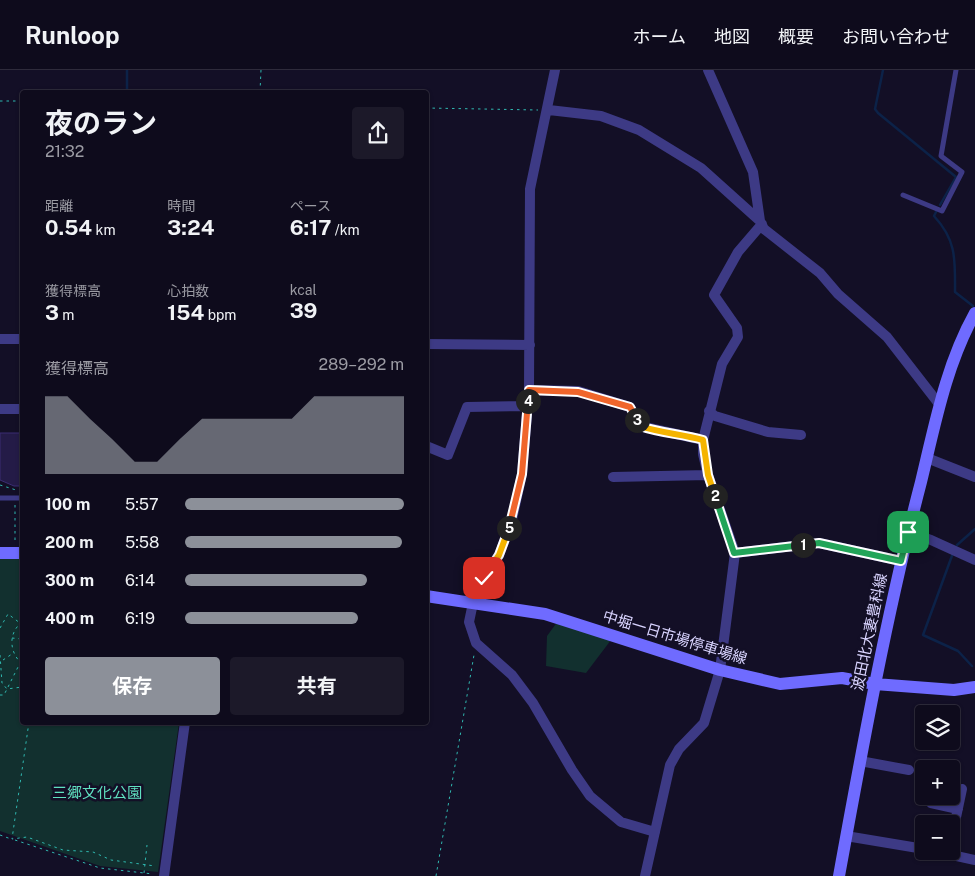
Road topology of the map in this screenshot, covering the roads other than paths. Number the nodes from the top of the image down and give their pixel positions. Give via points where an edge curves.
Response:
1 (555, 70) edge
2 (708, 70) edge
3 (956, 70) edge
4 (549, 110) junction
5 (903, 195) dead end
6 (761, 223) junction
7 (975, 313) edge
8 (0, 339) edge
9 (20, 339) edge
10 (429, 344) edge
11 (530, 345) junction
12 (529, 390) junction
13 (939, 404) junction
14 (528, 406) junction
15 (0, 409) edge
16 (20, 409) edge
17 (709, 411) junction
18 (801, 435) dead end
19 (703, 440) junction
20 (429, 447) edge
21 (927, 458) junction
22 (708, 475) junction
23 (613, 476) dead end
24 (975, 477) edge
25 (0, 492) edge
26 (0, 498) edge
27 (8, 498) junction
28 (20, 498) edge
29 (908, 532) junction
30 (19, 550) edge
31 (0, 553) edge
32 (734, 553) junction
33 (975, 560) edge
34 (901, 561) junction
35 (429, 596) edge
36 (476, 603) junction
37 (720, 670) junction
38 (875, 684) junction
39 (975, 687) edge
40 (184, 725) edge
41 (860, 761) junction
42 (908, 770) dead end
43 (962, 789) dead end
44 (943, 805) edge
45 (958, 809) junction
46 (957, 815) edge
47 (655, 832) junction
48 (846, 836) junction
49 (915, 848) edge
50 (960, 855) edge
51 (975, 860) edge
52 (164, 876) edge
53 (645, 876) edge
54 (839, 876) edge

1 - 4 street
2 - 6 street via 753,172
3 - 5 lane via 941,156 962,172 942,210
4 - 6 street via 601,116 639,130 701,168
4 - 11 street via 530,189
6 - 13 street via 764,229 820,273 838,294 887,337
6 - 17 street via 738,252 714,295 737,328 738,337 722,364
7 - 13 main road, 波田北大妻豊科線
8 - 9 street
10 - 11 street
11 - 12 street
12 - 14 street
12 - 19 street via 578,392 630,407 640,426
13 - 21 main road, 波田北大妻豊科線
14 - 20 street via 466,407 448,455
14 - 36 street via 522,474 511,524 499,555 484,578
15 - 16 street
17 - 18 street via 715,416 768,432
17 - 19 street
19 - 22 street
21 - 24 street
21 - 29 main road, 波田北大妻豊科線
22 - 23 street
22 - 32 street
25 - 27 lane
26 - 27 lane
27 - 28 lane
29 - 33 street
29 - 34 main road, 波田北大妻豊科線
30 - 31 main road
32 - 34 street via 819,543
32 - 37 street
34 - 38 main road, 波田北大妻豊科線
35 - 36 main road, 中堀一日市場停車場線
36 - 37 main road, 中堀一日市場停車場線 via 545,614
36 - 47 street via 470,622 476,643 517,682 532,702 590,796 621,822
37 - 38 main road, 中堀一日市場停車場線 via 780,684 827,678
37 - 47 street via 704,724 679,748 670,765
38 - 39 main road, 中堀一日市場停車場線 via 954,690
38 - 41 main road, 波田北大妻豊科線
40 - 52 street
41 - 42 street
41 - 48 main road, 波田北大妻豊科線
43 - 45 street
44 - 45 street
45 - 46 street
47 - 53 street
48 - 49 street
48 - 54 main road, 波田北大妻豊科線
50 - 51 street

